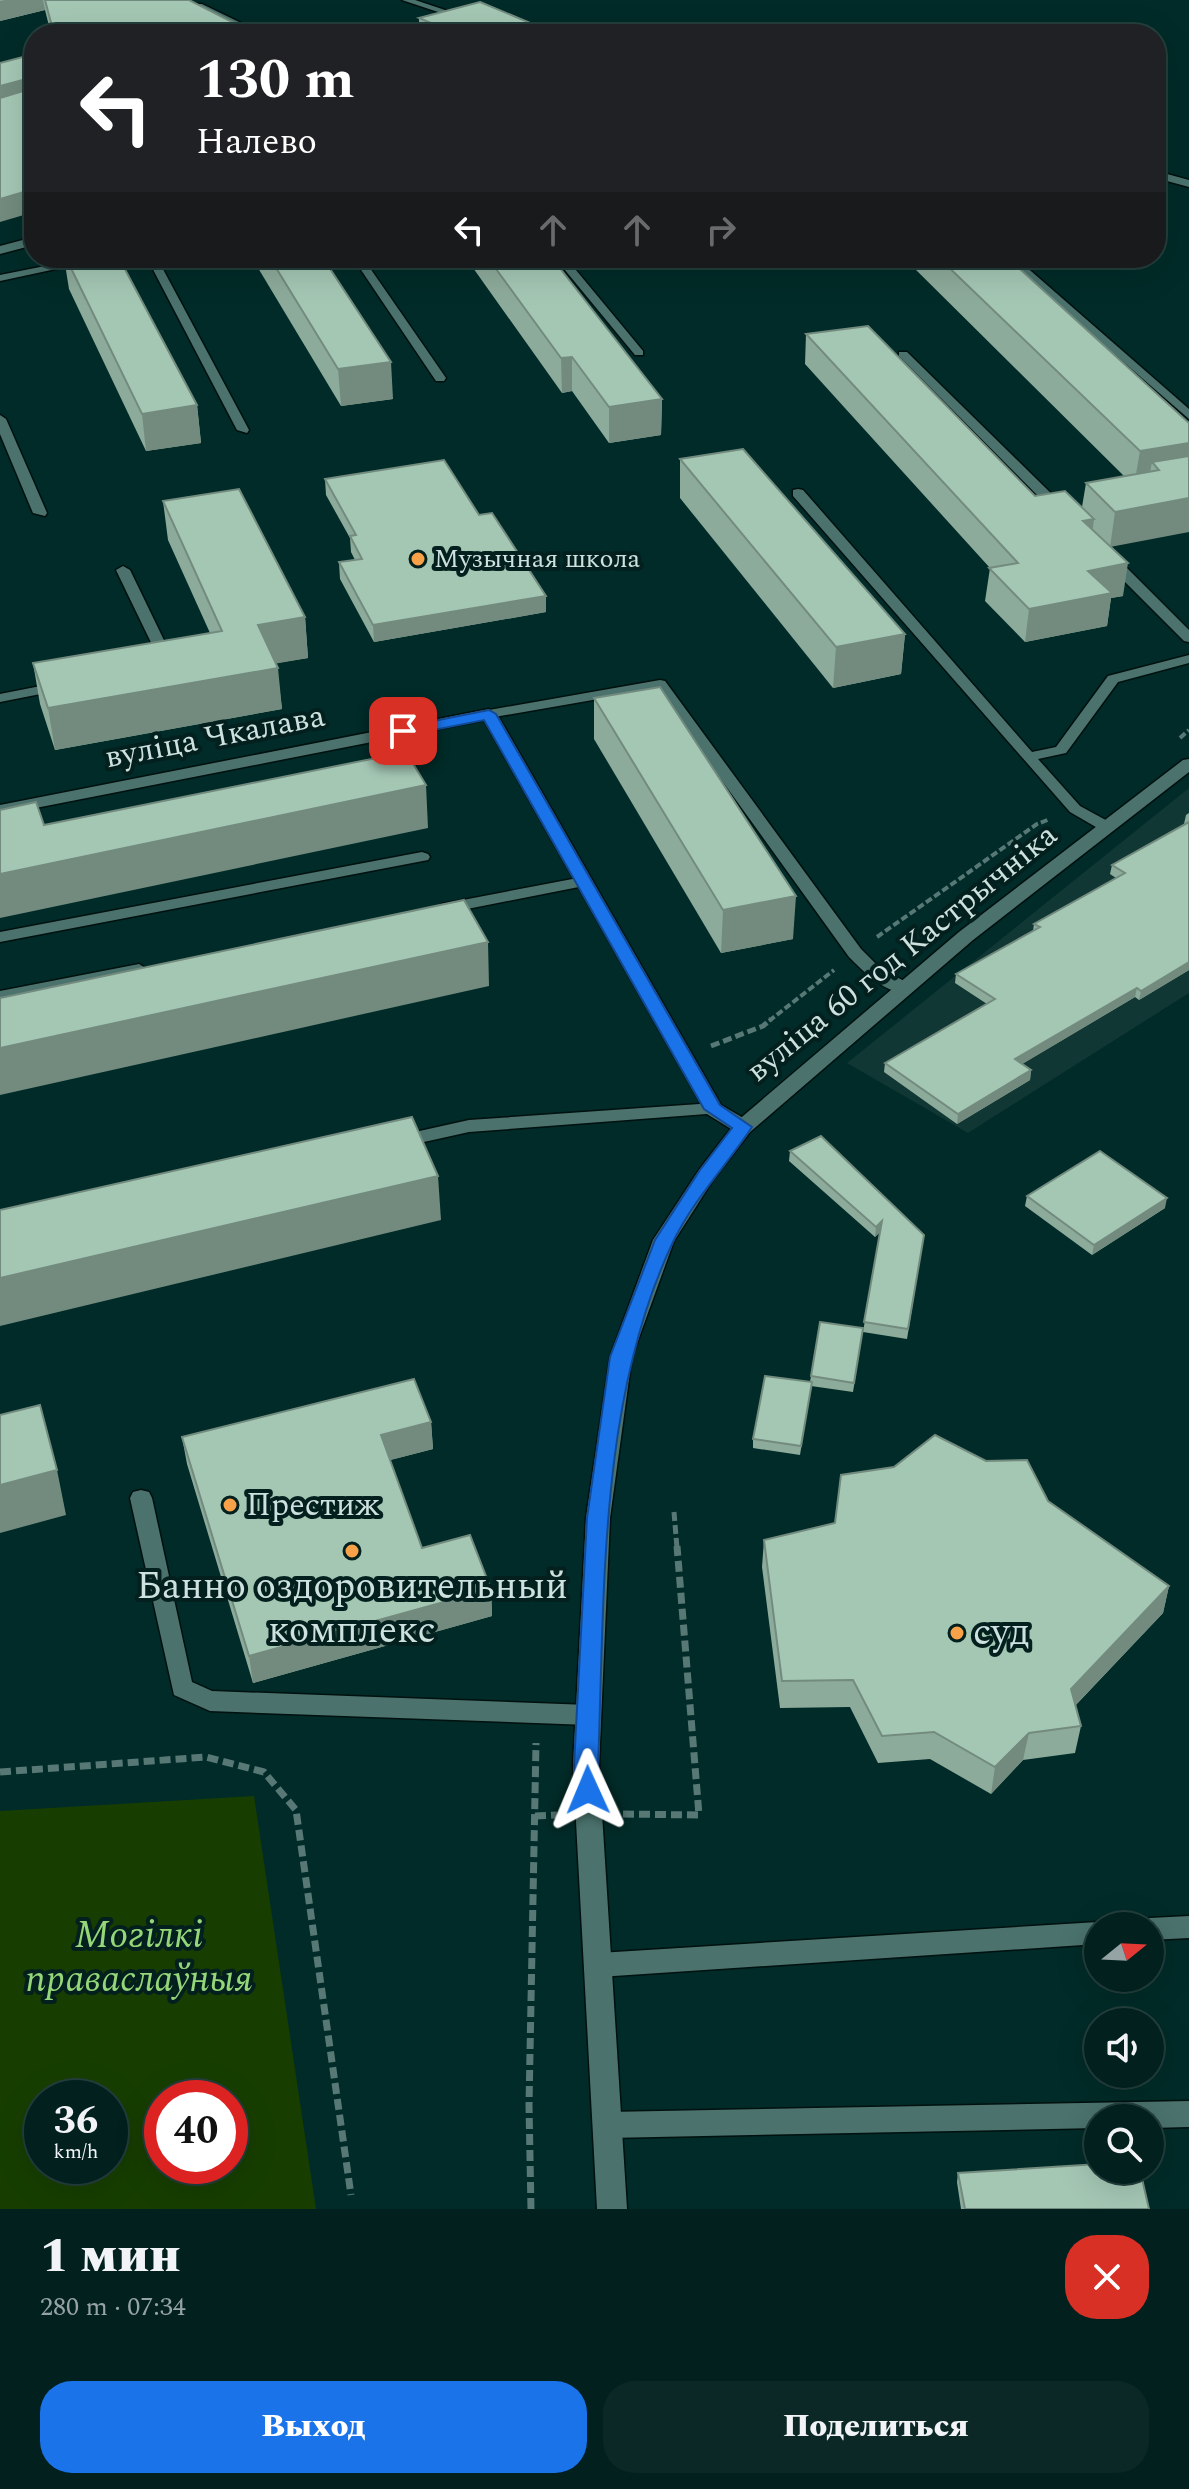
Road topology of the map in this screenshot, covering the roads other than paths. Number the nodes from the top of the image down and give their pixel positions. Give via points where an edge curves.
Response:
1 (406, 0) edge
2 (193, 3) edge
3 (474, 21) edge
4 (238, 24) edge
5 (1166, 177) edge
6 (1189, 184) edge
7 (24, 244) edge
8 (0, 250) edge
9 (51, 268) edge
10 (157, 268) edge
11 (365, 268) edge
12 (568, 268) edge
13 (1020, 268) edge
14 (0, 278) edge
15 (639, 353) dead end
16 (903, 354) dead end
17 (440, 378) dead end
18 (1189, 415) edge
19 (0, 419) edge
20 (243, 430) dead end
21 (798, 493) dead end
22 (1069, 510) edge
23 (40, 513) dead end
24 (1101, 550) edge
25 (123, 570) dead end
26 (1189, 638) edge
27 (1189, 659) edge
28 (153, 667) edge
29 (77, 683) edge
30 (0, 698) edge
31 (489, 714) junction
32 (1028, 757) junction
33 (1189, 764) edge
34 (0, 810) edge
35 (1107, 827) junction
36 (422, 857) dead end
37 (583, 882) junction
38 (430, 912) edge
39 (0, 937) edge
40 (153, 966) edge
41 (904, 988) junction
42 (0, 996) edge
43 (714, 1109) junction
44 (743, 1127) junction
45 (378, 1146) edge
46 (141, 1498) dead end
47 (589, 1715) junction
48 (1189, 1927) edge
49 (1164, 1928) edge
50 (1084, 1934) edge
51 (599, 1965) junction
52 (1189, 2114) edge
53 (608, 2125) junction
54 (612, 2209) edge

1 - 3 lane
2 - 4 lane
5 - 6 street
7 - 8 street
9 - 14 lane
10 - 20 lane
11 - 17 lane
12 - 15 lane
13 - 18 lane
16 - 22 lane via 1056,506
19 - 23 lane
21 - 32 lane
24 - 26 lane
25 - 28 lane via 169,664
27 - 32 lane via 1113,679 1061,750
29 - 30 lane
31 - 34 street, вуліца Чкалава
31 - 37 street
31 - 41 lane via 660,684 855,953 875,973
32 - 35 lane via 1075,809
33 - 35 street, вуліца 60 год Кастрычніка
35 - 41 street, вуліца 60 год Кастрычніка
36 - 39 lane
37 - 38 lane
37 - 43 street
40 - 42 lane
41 - 44 street, вуліца 60 год Кастрычніка
43 - 44 street
43 - 45 lane via 469,1126
44 - 47 street, вуліца 60 год Кастрычніка via 664,1240 621,1357 598,1518
46 - 47 lane via 182,1688 210,1701
47 - 51 street, вуліца 60 год Кастрычніка via 586,1766
48 - 49 lane
50 - 51 lane
51 - 53 street, вуліца 60 год Кастрычніка
52 - 53 lane
53 - 54 street, вуліца 60 год Кастрычніка

